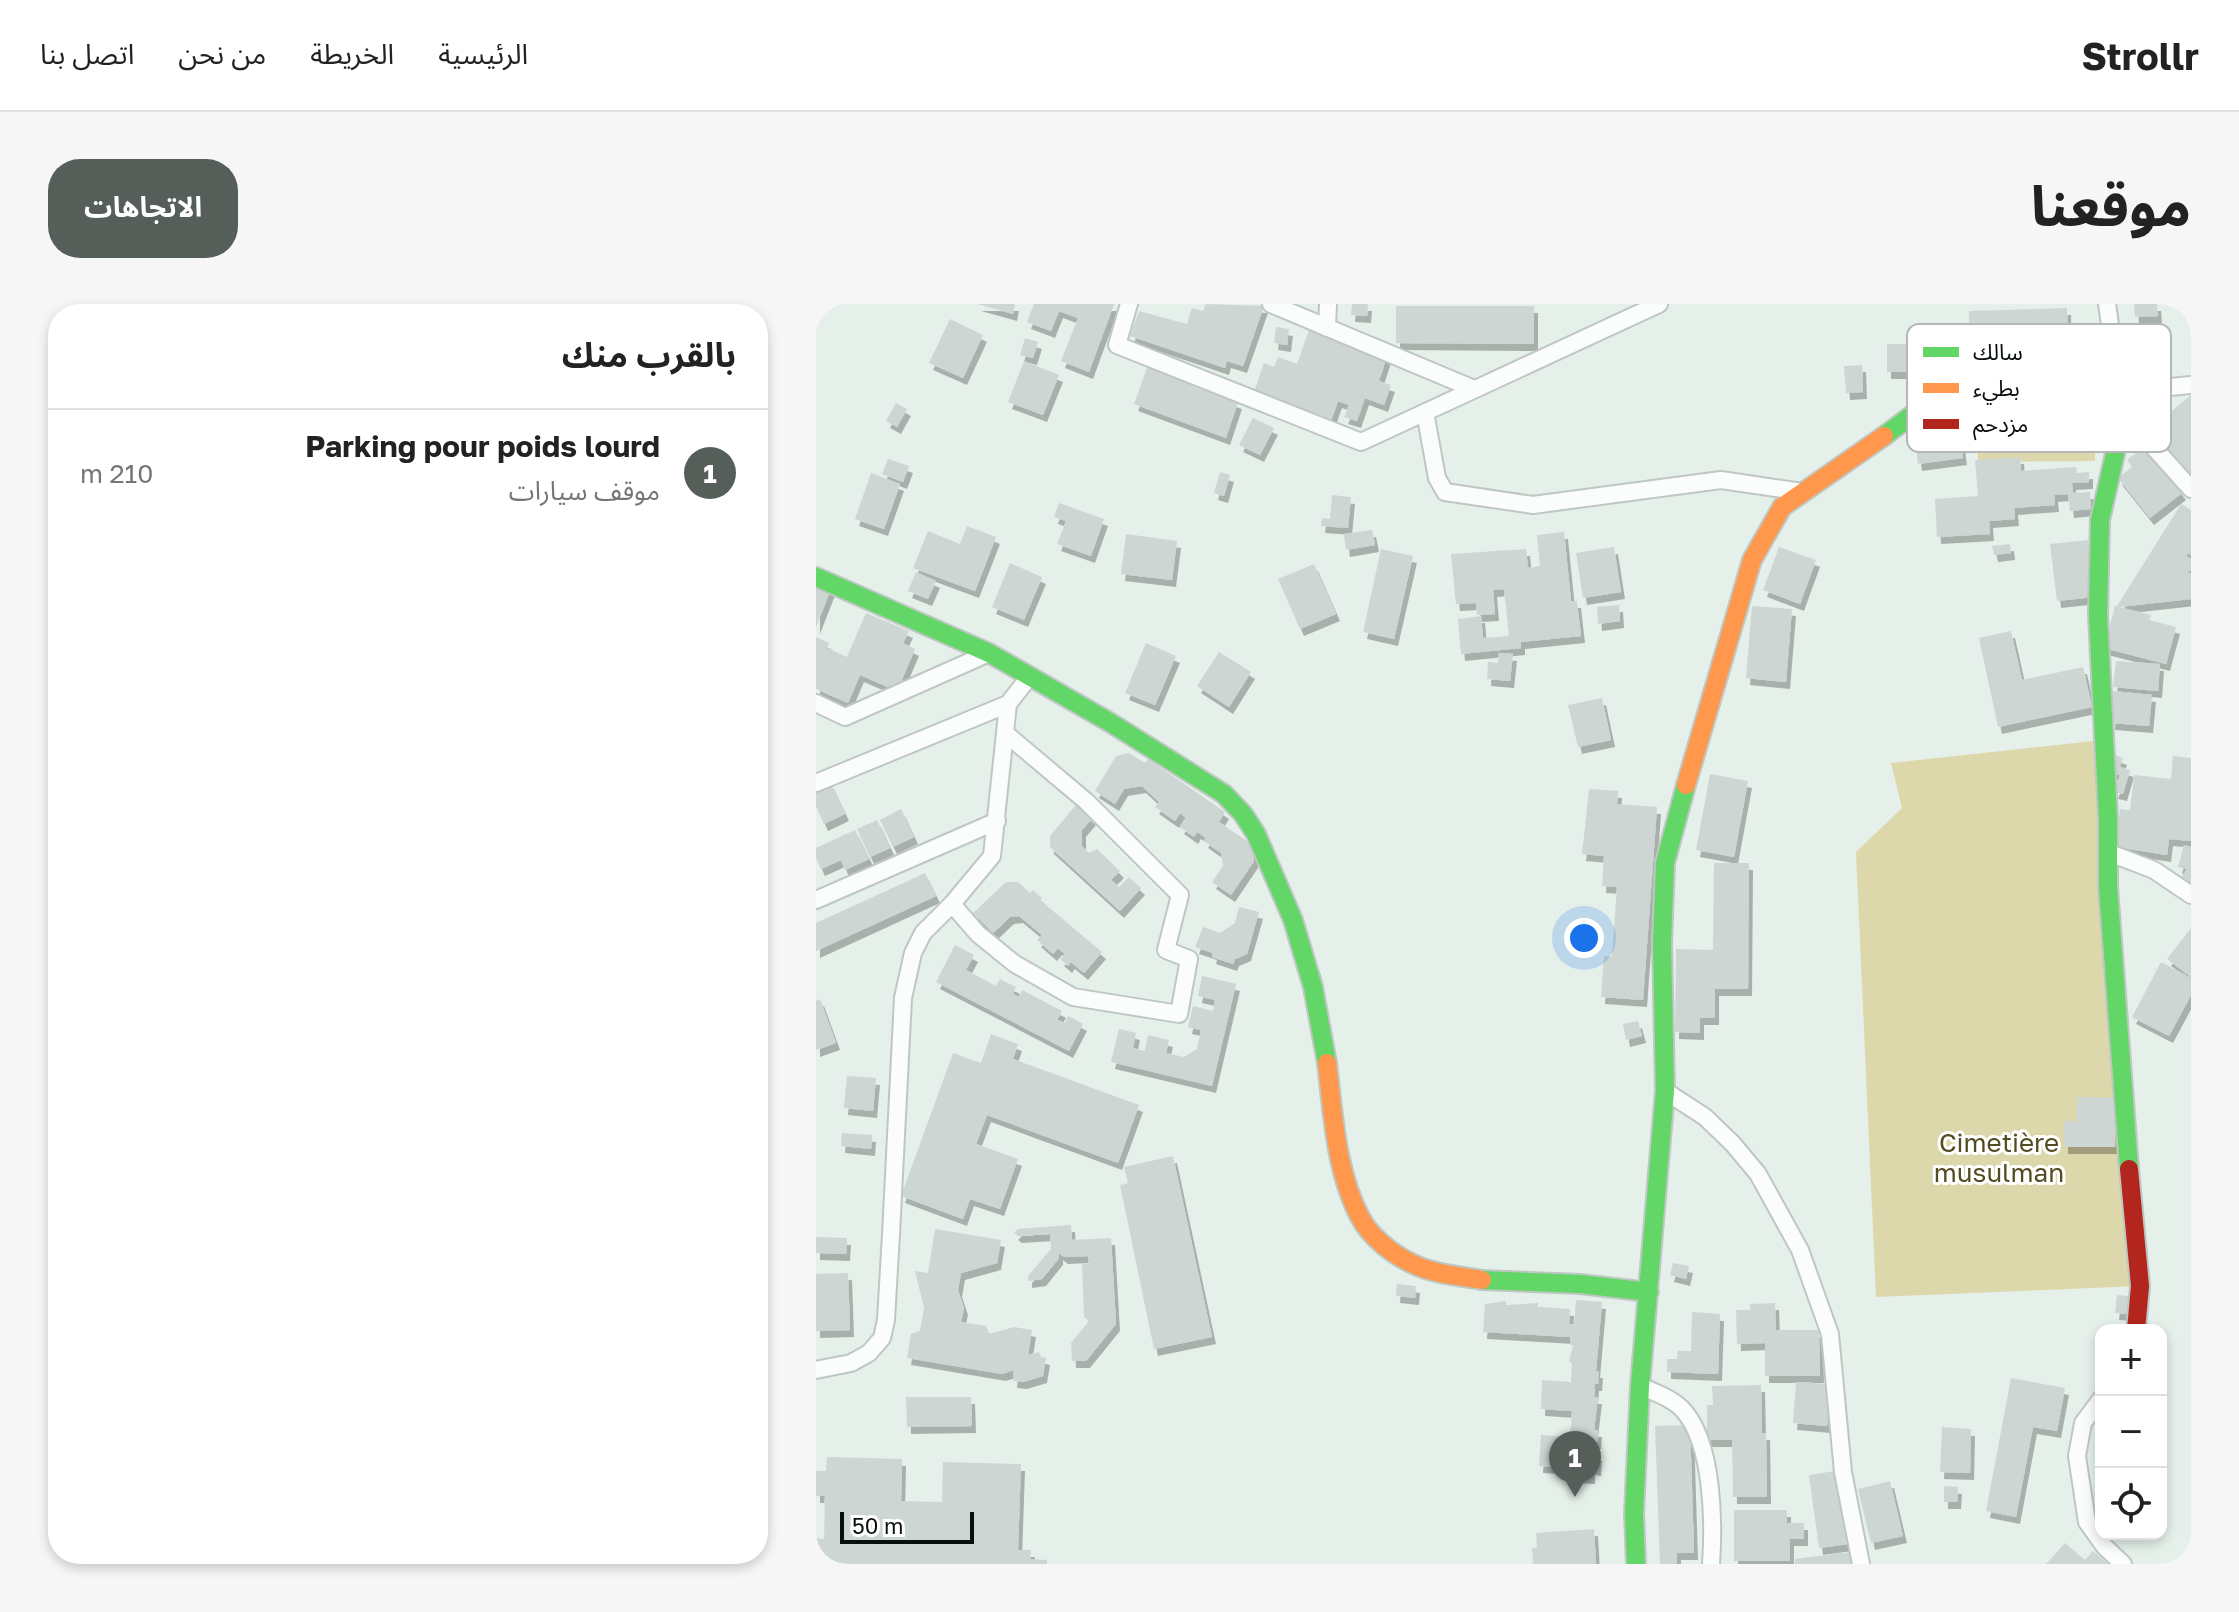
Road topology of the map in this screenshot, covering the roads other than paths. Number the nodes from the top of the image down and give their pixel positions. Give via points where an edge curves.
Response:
1 (1129, 304) edge
2 (1271, 304) edge
3 (1328, 304) edge
4 (1659, 304) edge
5 (2107, 304) edge
6 (1628, 309) edge
7 (2110, 324) edge
8 (1327, 328) junction
9 (2191, 385) edge
10 (2171, 387) edge
11 (1474, 389) junction
12 (1425, 412) junction
13 (1907, 420) edge
14 (2114, 452) edge
15 (2158, 452) edge
16 (2191, 489) edge
17 (1802, 492) junction
18 (816, 577) edge
19 (989, 653) junction
20 (1030, 676) junction
21 (816, 703) edge
22 (1008, 704) junction
23 (1005, 733) junction
24 (816, 783) edge
25 (997, 821) junction
26 (2107, 852) junction
27 (2191, 895) edge
28 (816, 900) edge
29 (952, 904) junction
30 (1665, 1091) junction
31 (1649, 1292) junction
32 (2137, 1324) edge
33 (816, 1370) edge
34 (1640, 1386) junction
35 (2095, 1407) edge
36 (1636, 1564) edge
37 (1711, 1564) edge
38 (1861, 1564) edge
39 (2123, 1564) edge

1 - 12 street via 1117,345 1361,442
2 - 8 street
3 - 8 street
4 - 6 street
5 - 7 street
6 - 11 street
8 - 11 street
9 - 10 street
11 - 12 street
12 - 17 street via 1437,478 1445,492 1533,505 1721,480
13 - 17 street
14 - 26 street via 2100,520 2098,566
15 - 16 street
17 - 30 street via 1782,507 1752,560 1665,863
18 - 19 street
19 - 20 street
19 - 21 street via 845,717
20 - 22 street
20 - 31 street via 1224,794 1256,834 1293,920 1313,987 1343,1170 1361,1220 1383,1245 1412,1264 1445,1274
22 - 23 street
22 - 24 street
23 - 25 street
23 - 29 street via 1087,802 1180,895 1166,950 1189,959 1179,1014 1073,997 1015,964
25 - 28 street
25 - 29 street via 992,856
26 - 27 street via 2154,870
26 - 32 street via 2140,1286
29 - 33 street via 923,933 903,998 882,1338 851,1363
30 - 31 street
30 - 38 street via 1705,1117 1733,1144 1758,1174 1800,1250 1830,1334 1843,1472
31 - 34 street
34 - 36 street
34 - 37 street via 1683,1409 1700,1439 1714,1518
35 - 39 street via 2083,1423 2077,1456 2087,1522

